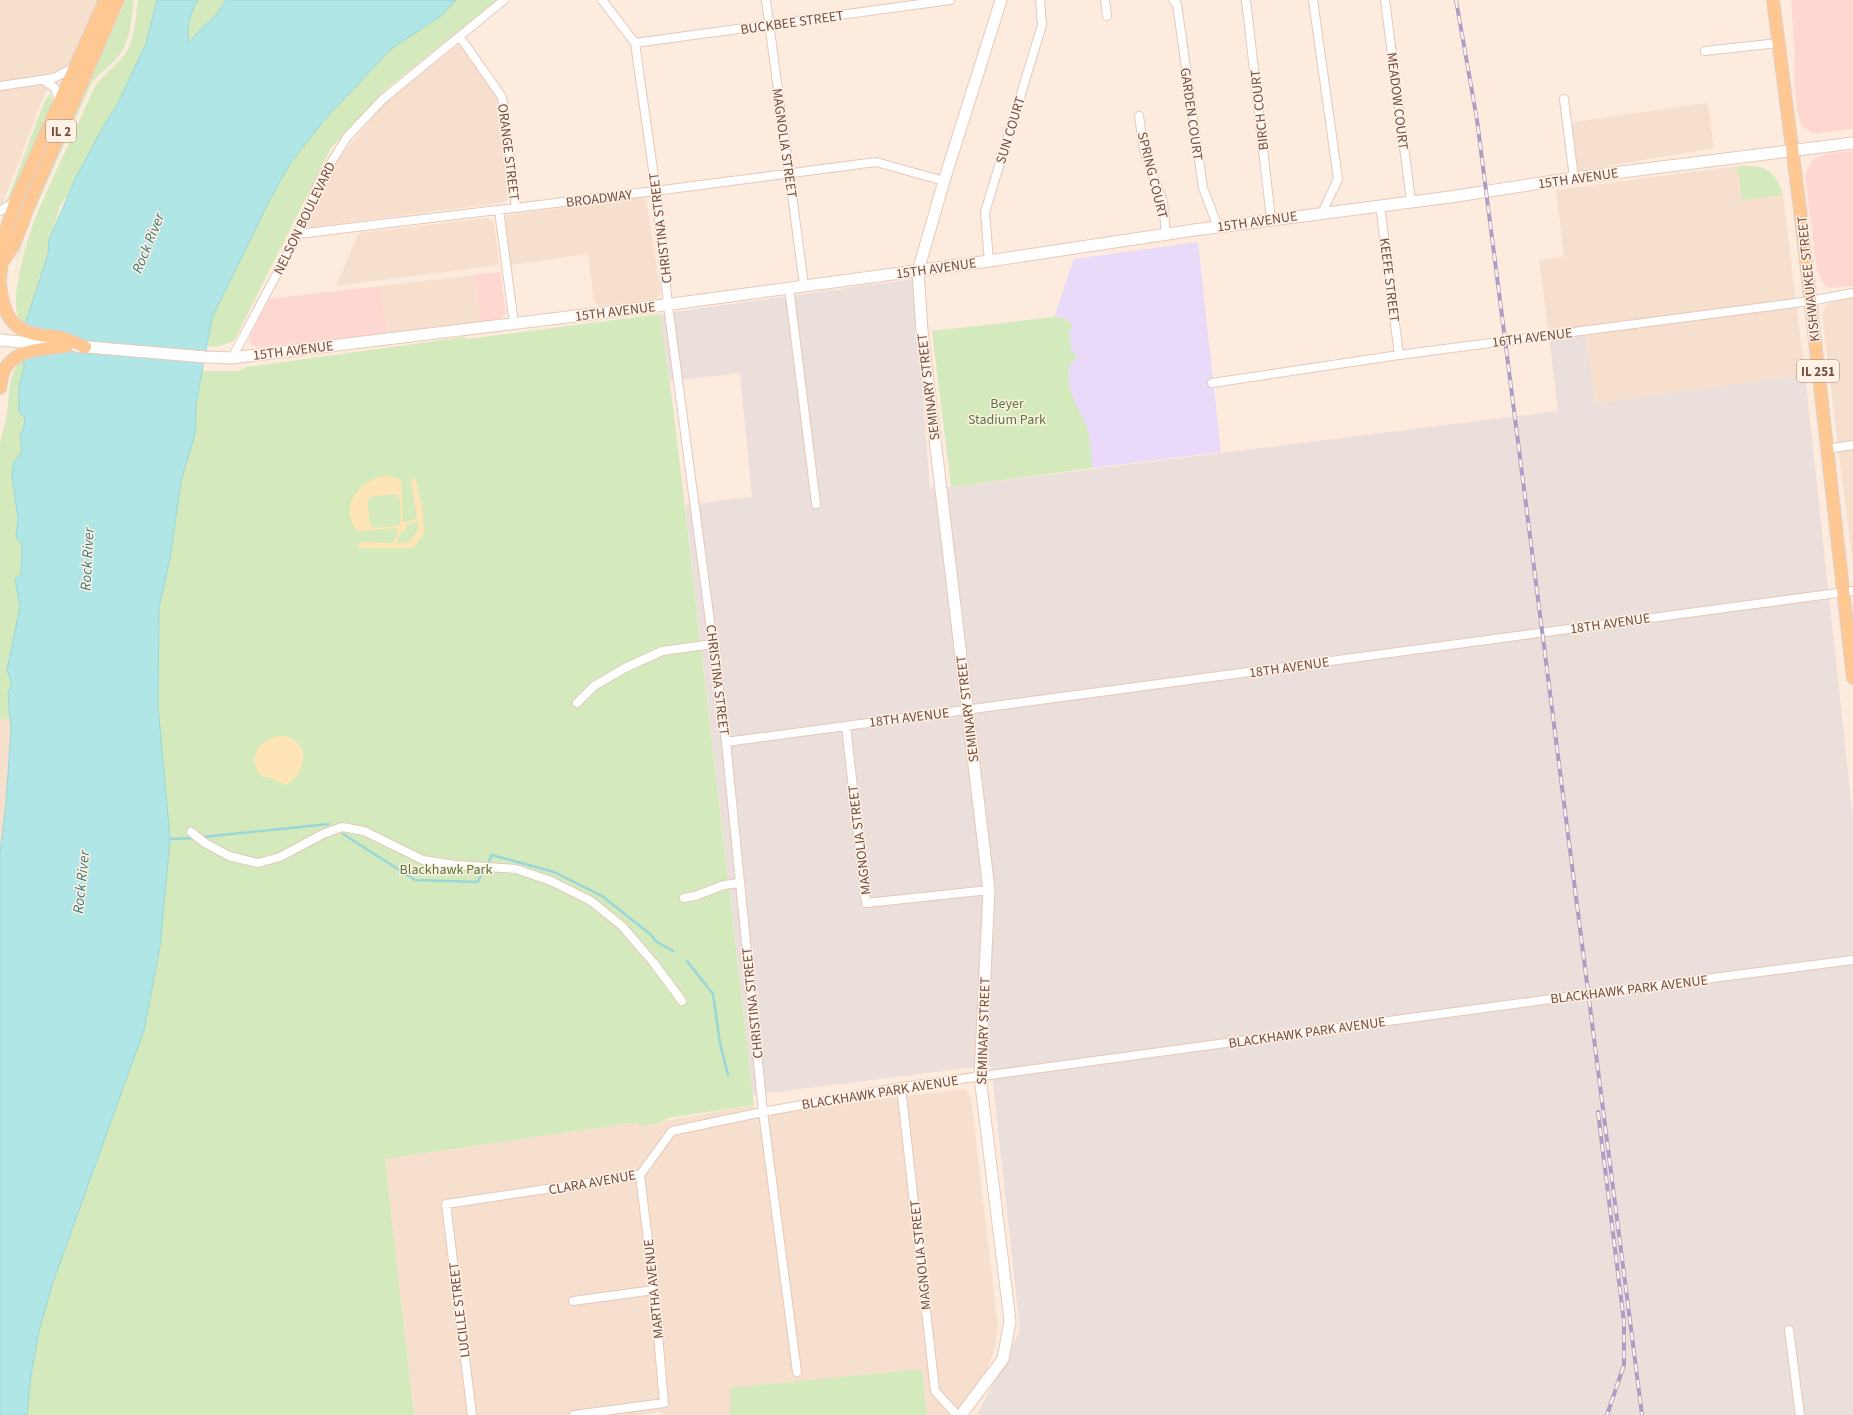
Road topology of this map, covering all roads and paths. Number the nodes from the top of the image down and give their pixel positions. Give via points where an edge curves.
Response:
1 (104, 0) edge
2 (118, 0) edge
3 (504, 0) edge
4 (602, 0) edge
5 (766, 0) edge
6 (950, 0) edge
7 (1001, 0) edge
8 (1040, 0) edge
9 (1105, 0) edge
10 (1173, 0) edge
11 (1246, 0) edge
12 (1314, 0) edge
13 (1385, 0) edge
14 (1773, 0) edge
15 (922, 2) edge
16 (1107, 16) dead end
17 (769, 24) junction
18 (460, 37) junction
19 (635, 43) junction
20 (1778, 43) junction
21 (1705, 51) dead end
22 (73, 68) junction
23 (43, 80) junction
24 (0, 86) edge
25 (1564, 99) dead end
26 (59, 101) junction
27 (1138, 116) dead end
28 (1853, 143) edge
29 (1792, 151) junction
30 (789, 173) junction
31 (1574, 178) junction
32 (944, 181) junction
33 (656, 191) junction
34 (16, 200) junction
35 (1411, 202) junction
36 (1380, 205) junction
37 (516, 208) junction
38 (499, 210) junction
39 (0, 211) edge
40 (1322, 212) junction
41 (1271, 219) junction
42 (1218, 227) junction
43 (3, 229) edge
44 (298, 234) junction
45 (1166, 234) junction
46 (3, 261) junction
47 (990, 261) junction
48 (918, 271) junction
49 (0, 279) edge
50 (0, 284) edge
51 (804, 285) junction
52 (790, 287) junction
53 (1853, 293) edge
54 (1810, 301) junction
55 (668, 305) junction
56 (514, 324) junction
57 (0, 340) edge
58 (67, 346) junction
59 (85, 347) junction
60 (1399, 355) junction
61 (232, 358) junction
62 (1212, 383) dead end
63 (0, 388) edge
64 (1853, 445) edge
65 (1827, 449) junction
66 (816, 504) dead end
67 (1849, 592) edge
68 (713, 644) junction
69 (1853, 678) edge
70 (577, 703) dead end
71 (967, 710) junction
72 (846, 726) junction
73 (726, 742) junction
74 (191, 832) dead end
75 (740, 883) junction
76 (989, 890) junction
77 (684, 898) dead end
78 (1853, 960) edge
79 (682, 1001) dead end
80 (980, 1077) junction
81 (901, 1087) junction
82 (763, 1112) junction
83 (640, 1176) junction
84 (446, 1204) joint
85 (654, 1290) junction
86 (573, 1302) dead end
87 (1789, 1330) dead end
88 (797, 1372) dead end
89 (472, 1415) edge
90 (574, 1415) edge
91 (957, 1415) edge
92 (961, 1415) edge
93 (1800, 1415) edge

1 - 22 main road, IL 2
2 - 46 main road, IL 2 via 26,210 12,251
3 - 18 street, NELSON BOULEVARD
4 - 19 street, CHRISTINA STREET
5 - 17 street, MAGNOLIA STREET
6 - 15 street, BUCKBEE STREET
7 - 32 main road, SEMINARY STREET
8 - 47 street, SUN COURT via 1042,25 985,212
9 - 16 street
10 - 42 street, GARDEN COURT via 1177,4 1203,188
11 - 41 street, BIRCH COURT
12 - 40 street via 1338,179
13 - 35 street, MEADOW COURT
14 - 20 main road, KISHWAUKEE STREET / IL 251
15 - 17 street, BUCKBEE STREET
17 - 19 street, BUCKBEE STREET
17 - 30 street, MAGNOLIA STREET
18 - 37 street, ORANGE STREET via 502,97
18 - 44 street, NELSON BOULEVARD via 383,99 346,137 319,182
19 - 33 street, CHRISTINA STREET
20 - 21 street
20 - 29 main road, KISHWAUKEE STREET / IL 251
22 - 23 street via 54,78
22 - 26 main road, IL 2
23 - 24 street
23 - 26 street via 55,88
25 - 31 street
26 - 34 main road, IL 2
27 - 45 street, SPRING COURT via 1144,151 1163,202
28 - 29 main road, 15TH AVENUE
29 - 31 main road, 15TH AVENUE
29 - 54 main road, KISHWAUKEE STREET / IL 251
30 - 32 street, BROADWAY via 876,162
30 - 33 street, BROADWAY
30 - 51 street, MAGNOLIA STREET
31 - 35 main road, 15TH AVENUE
32 - 48 main road, SEMINARY STREET
33 - 37 street, BROADWAY
33 - 55 street, CHRISTINA STREET
34 - 39 street
34 - 43 main road, IL 2
35 - 36 main road, 15TH AVENUE
36 - 40 main road, 15TH AVENUE
36 - 60 street, KEEFE STREET
37 - 38 street, BROADWAY
38 - 44 street, BROADWAY
38 - 56 street, ORANGE STREET
40 - 41 main road, 15TH AVENUE
41 - 42 main road, 15TH AVENUE
42 - 45 main road, 15TH AVENUE
43 - 46 main road, IL 2
44 - 61 street, NELSON BOULEVARD
45 - 47 main road, 15TH AVENUE
46 - 49 main road, IL 2
47 - 48 main road, 15TH AVENUE
48 - 51 main road, 15TH AVENUE
48 - 71 main road, SEMINARY STREET via 922,331
50 - 59 main road via 8,316 17,326 27,332 61,337
51 - 52 main road, 15TH AVENUE
52 - 55 main road, 15TH AVENUE
52 - 66 street
53 - 54 street, 16TH AVENUE
54 - 60 street, 16TH AVENUE
54 - 65 main road, KISHWAUKEE STREET / IL 251
55 - 56 main road, 15TH AVENUE
55 - 68 street, CHRISTINA STREET
56 - 61 main road, 15TH AVENUE
57 - 58 main road, 15TH AVENUE
58 - 59 main road, 15TH AVENUE
58 - 63 main road via 32,351 15,358 6,367
59 - 61 main road, 15TH AVENUE via 205,358
60 - 62 street, 16TH AVENUE
64 - 65 street
65 - 67 main road, KISHWAUKEE STREET / IL 251
67 - 69 main road, KISHWAUKEE STREET / IL 251
67 - 71 street, 18TH AVENUE
68 - 70 street via 662,652 625,668 594,686
68 - 73 street, CHRISTINA STREET
71 - 72 street, 18TH AVENUE
71 - 76 main road, SEMINARY STREET
72 - 73 street, 18TH AVENUE
72 - 76 street, MAGNOLIA STREET via 866,903
73 - 75 street, CHRISTINA STREET
74 - 79 street via 229,856 258,862 280,857 342,827 364,831 423,860 516,869 551,881 591,901 622,926
75 - 77 street via 724,885
75 - 82 street, CHRISTINA STREET
76 - 80 main road, SEMINARY STREET
78 - 80 street, BLACKHAWK PARK AVENUE
80 - 81 street, BLACKHAWK PARK AVENUE
80 - 92 main road, SEMINARY STREET via 1010,1321 1003,1359
81 - 82 street, BLACKHAWK PARK AVENUE
81 - 91 street, MAGNOLIA STREET via 936,1391
82 - 83 street, CLARA AVENUE via 672,1131
82 - 88 street, CHRISTINA STREET
83 - 84 street, CLARA AVENUE
83 - 85 street, MARTHA AVENUE
84 - 89 street, LUCILLE STREET
85 - 86 street
85 - 90 street, MARTHA AVENUE via 664,1402
87 - 93 street

